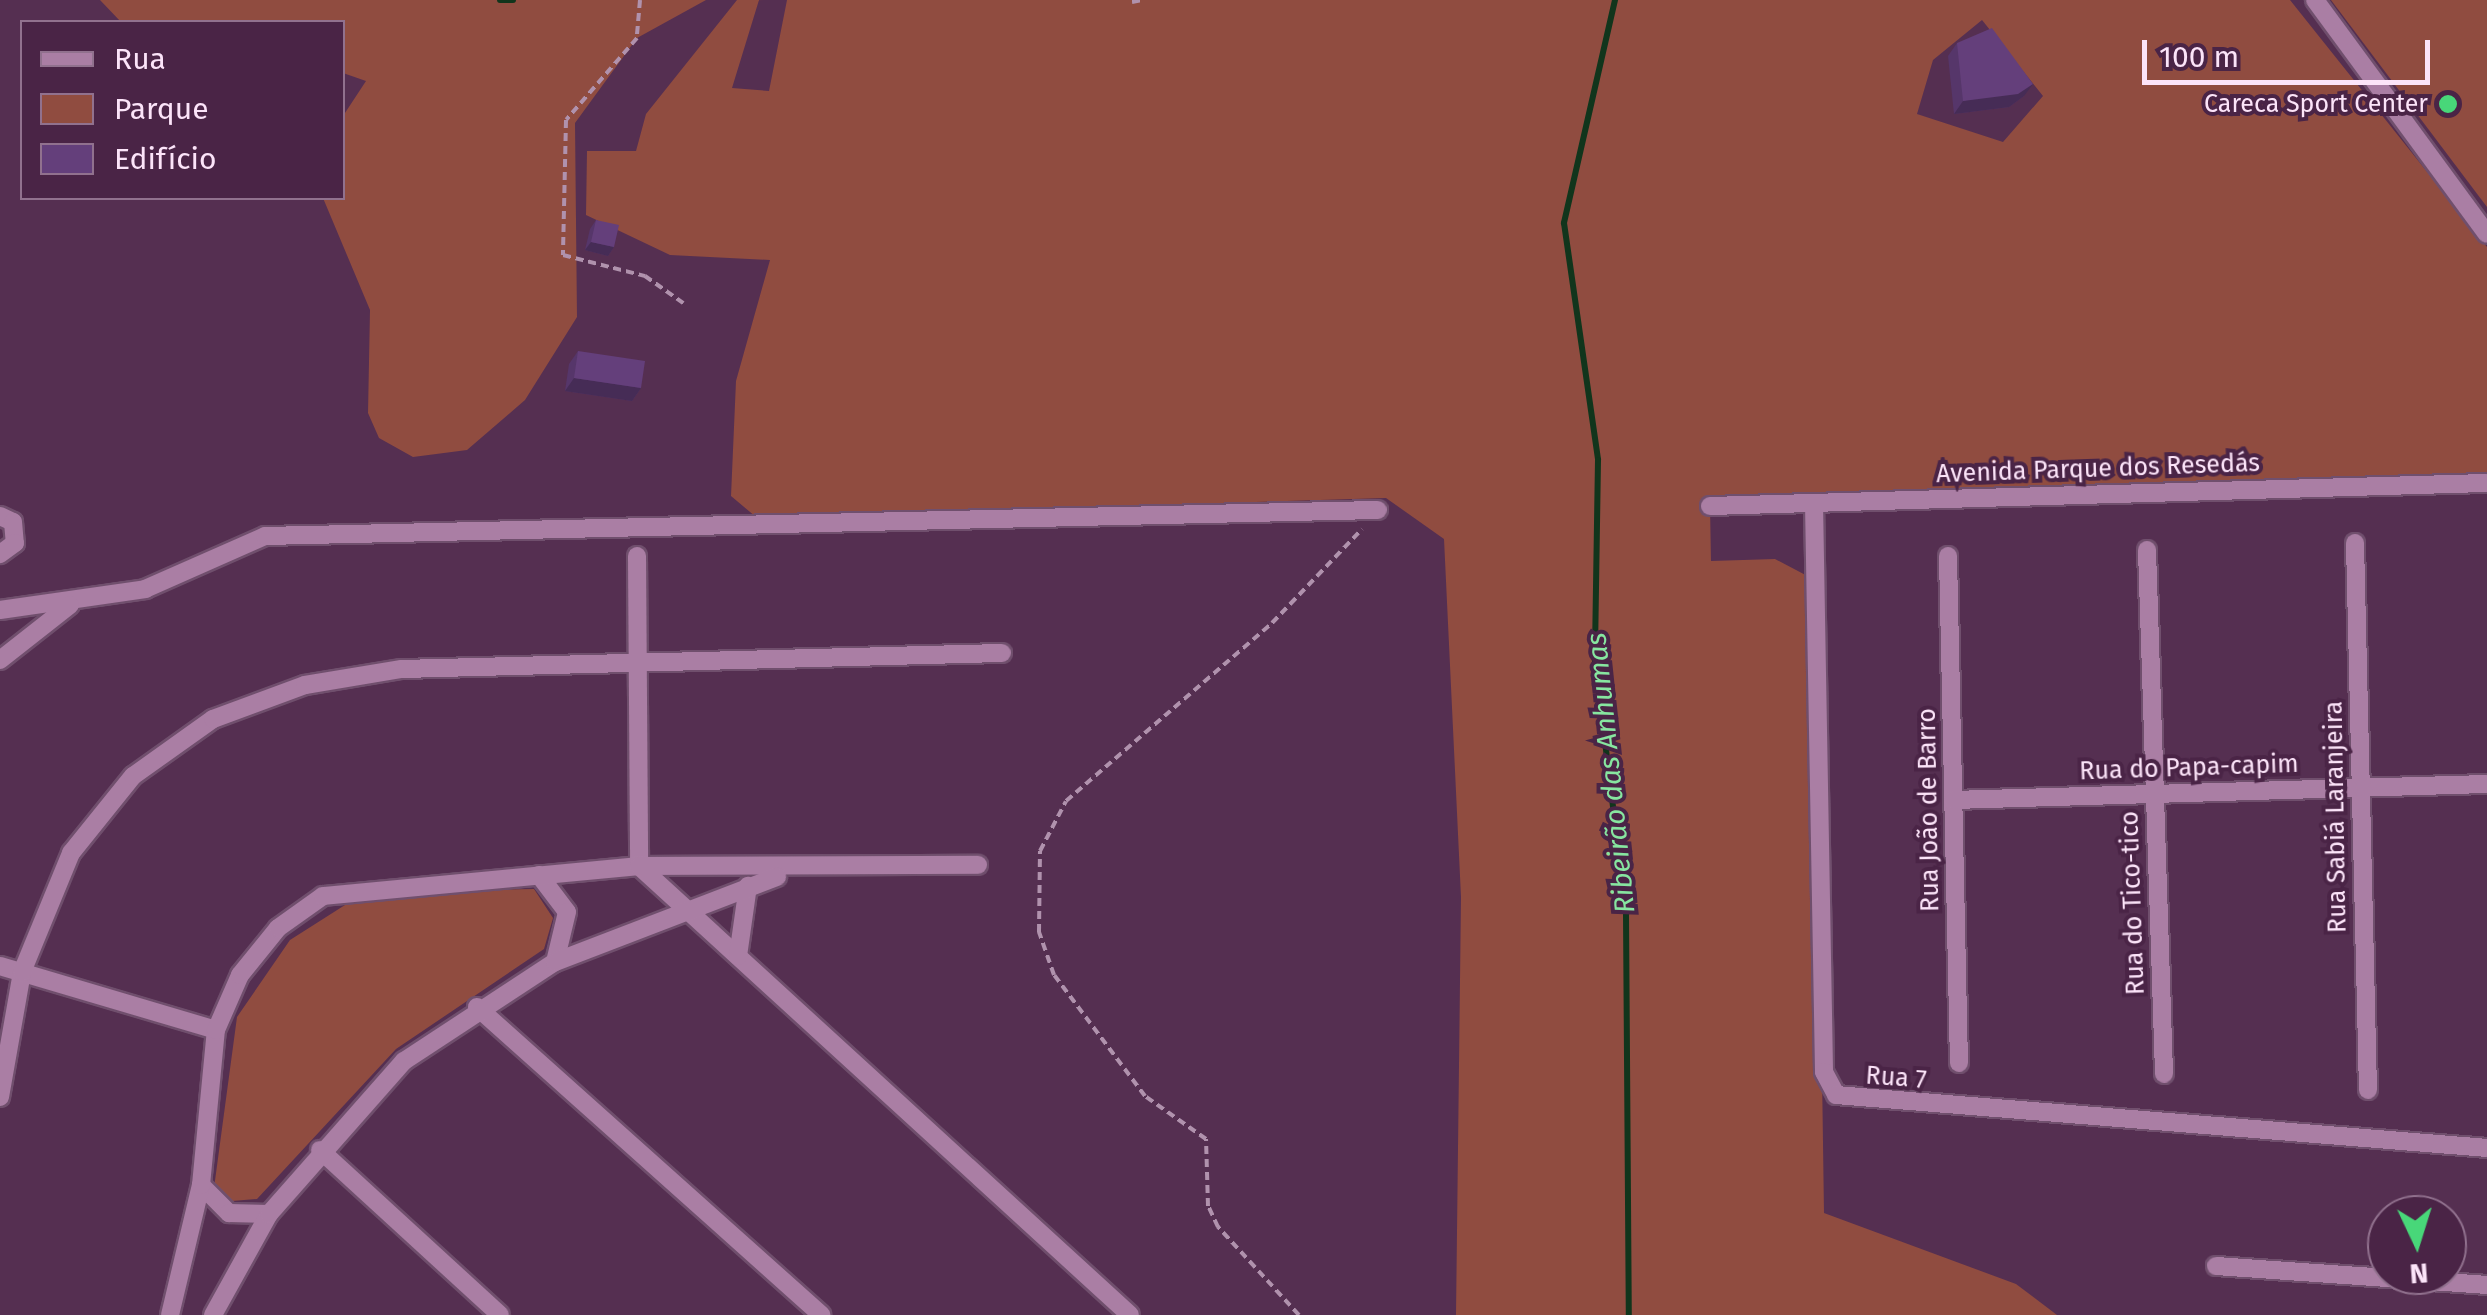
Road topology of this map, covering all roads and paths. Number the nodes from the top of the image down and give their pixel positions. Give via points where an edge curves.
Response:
1 (640, 0) edge
2 (1142, 0) edge
3 (2314, 0) edge
4 (1132, 2) edge
5 (2487, 234) edge
6 (683, 303) dead end
7 (2487, 483) edge
8 (1814, 503) junction
9 (1710, 506) dead end
10 (1378, 510) joint
11 (0, 516) edge
12 (2355, 543) dead end
13 (2147, 550) dead end
14 (0, 554) edge
15 (637, 556) dead end
16 (1948, 556) dead end
17 (76, 600) junction
18 (0, 610) edge
19 (1002, 652) dead end
20 (0, 660) edge
21 (637, 665) junction
22 (2487, 784) edge
23 (2361, 788) junction
24 (2155, 794) junction
25 (1953, 800) junction
26 (978, 865) dead end
27 (640, 866) junction
28 (790, 872) junction
29 (539, 875) junction
30 (748, 886) junction
31 (684, 906) junction
32 (738, 956) junction
33 (555, 962) junction
34 (0, 966) edge
35 (22, 972) junction
36 (476, 1007) junction
37 (216, 1030) junction
38 (1960, 1063) dead end
39 (2164, 1074) dead end
40 (2368, 1090) dead end
41 (0, 1097) edge
42 (2487, 1148) edge
43 (320, 1150) junction
44 (201, 1185) junction
45 (268, 1214) junction
46 (2216, 1266) dead end
47 (2487, 1285) edge
48 (170, 1315) edge
49 (212, 1315) edge
50 (500, 1315) edge
51 (822, 1315) edge
52 (1130, 1315) edge
53 (1299, 1315) edge

1 - 6 path via 638,38 566,120 563,255 646,276
2 - 4 path
3 - 5 street
7 - 8 street, Avenida Parque dos Resedás
8 - 9 street, Avenida Parque dos Resedás
8 - 42 street, Rua 7 via 1824,1072 1836,1095
10 - 17 street via 266,536 145,589
10 - 53 path via 1272,622 1066,801 1040,852 1039,932 1054,975 1145,1096 1206,1139 1208,1206 1218,1227
11 - 14 street via 13,522 14,543
12 - 23 street, Rua Sabiá Laranjeira
13 - 24 street, Rua do Tico-tico
15 - 21 street
16 - 25 street, Rua João de Barro
17 - 18 street
17 - 20 street
19 - 21 street
21 - 27 street
21 - 35 street via 402,669 306,685 213,719 132,776 72,853
22 - 23 street, Rua do Papa-capim
23 - 24 street, Rua do Papa-capim
23 - 40 street, Rua Sabiá Laranjeira
24 - 25 street, Rua do Papa-capim
24 - 39 street, Rua do Tico-tico
25 - 38 street, Rua João de Barro
26 - 28 street
27 - 28 street
27 - 29 street
27 - 31 street
28 - 30 street
29 - 33 street via 567,912
29 - 37 street via 323,896 278,928 240,975
30 - 31 street
30 - 32 street
31 - 32 street
31 - 33 street
32 - 52 street
33 - 36 street
34 - 35 street
35 - 37 street
35 - 41 street
36 - 43 street via 404,1060
36 - 51 street
37 - 44 street
43 - 45 street
43 - 50 street
44 - 45 street via 229,1213
44 - 48 street
45 - 49 street
46 - 47 street

